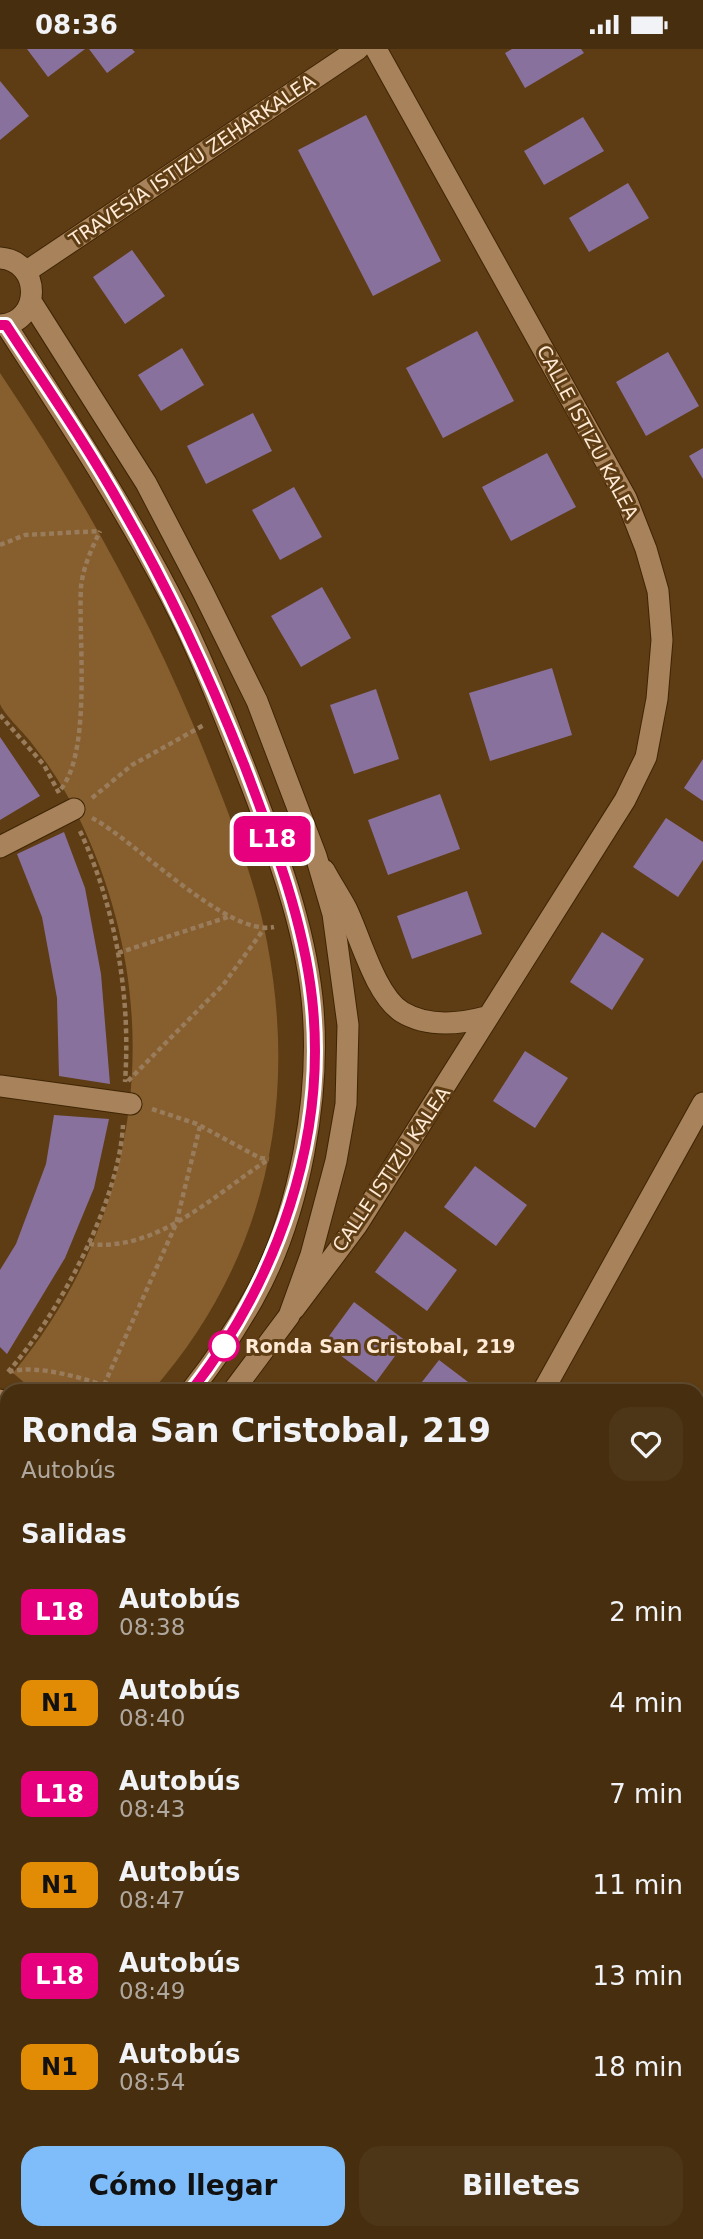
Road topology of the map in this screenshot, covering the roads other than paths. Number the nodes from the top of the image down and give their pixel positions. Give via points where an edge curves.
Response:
1 (358, 49) edge
2 (376, 49) edge
3 (0, 258) edge
4 (27, 271) junction
5 (32, 303) junction
6 (3, 325) edge
7 (72, 810) road end
8 (0, 847) edge
9 (316, 856) junction
10 (486, 1017) junction
11 (0, 1086) edge
12 (127, 1096) road end
13 (703, 1103) edge
14 (289, 1316) junction
15 (196, 1384) edge
16 (238, 1384) edge
17 (546, 1384) edge

1 - 4 street, TRAVESÍA ISTIZU ZEHARKALEA
2 - 10 street, CALLE ISTIZU KALEA via 626,498 658,591 662,640 646,757 625,800
3 - 4 street
4 - 5 street via 33,286
5 - 6 street via 22,317
5 - 9 street via 133,462 187,560 257,701
6 - 15 street via 115,496 172,597 259,805 302,943 312,999 314,1067 299,1172 279,1242 254,1297
7 - 8 street
9 - 10 street via 386,996 402,1012 441,1023
9 - 14 street via 334,914 343,972 348,1025 346,1104 311,1255
10 - 14 street, CALLE ISTIZU KALEA via 357,1224
11 - 12 street
13 - 17 street
14 - 16 street, CALLE ISTIZU KALEA

